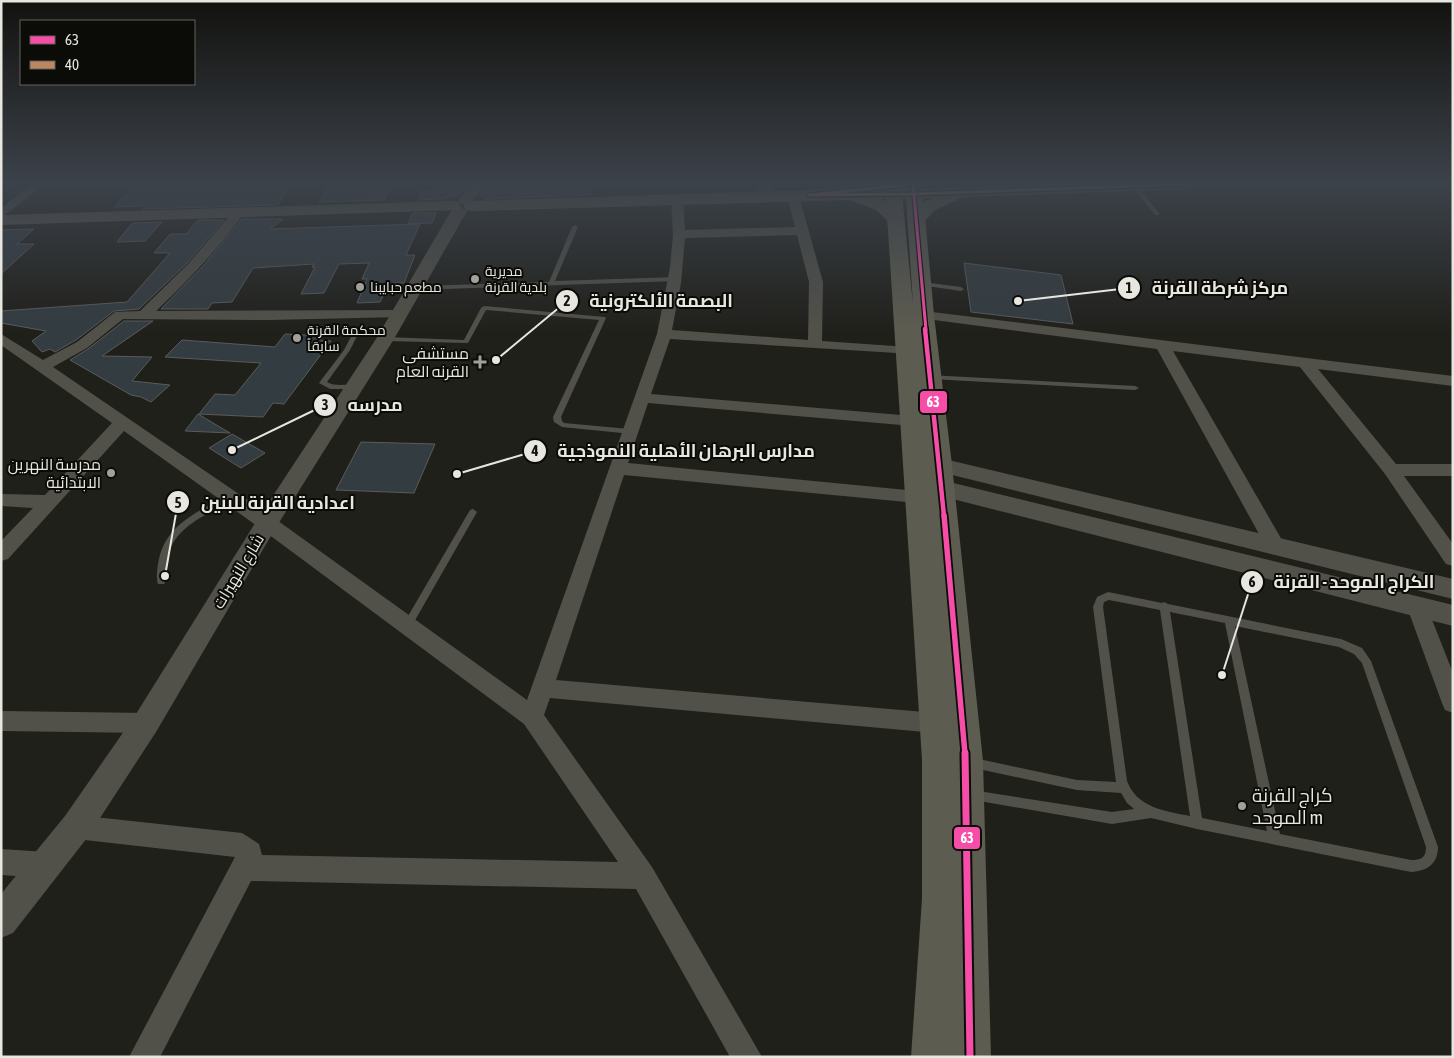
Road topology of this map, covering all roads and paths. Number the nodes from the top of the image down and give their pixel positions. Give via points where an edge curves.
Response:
1 (223, 233) edge
2 (446, 233) edge
3 (572, 233) edge
4 (706, 233) edge
5 (802, 233) edge
6 (906, 233) edge
7 (912, 233) edge
8 (681, 234) joint
9 (677, 279) junction
10 (551, 283) junction
11 (922, 284) junction
12 (415, 288) junction
13 (961, 289) dead end
14 (401, 313) junction
15 (144, 315) junction
16 (924, 315) junction
17 (355, 334) dead end
18 (664, 334) junction
19 (1, 338) edge
20 (385, 339) junction
21 (815, 344) junction
22 (1163, 346) junction
23 (908, 351) junction
24 (1307, 365) junction
25 (43, 367) junction
26 (930, 376) junction
27 (1453, 381) edge
28 (354, 387) junction
29 (1136, 388) dead end
30 (643, 398) junction
31 (913, 421) junction
32 (122, 423) junction
33 (629, 432) junction
34 (616, 468) junction
35 (1391, 470) junction
36 (1453, 470) edge
37 (933, 483) junction
38 (231, 498) junction
39 (1, 500) edge
40 (48, 502) junction
41 (473, 512) dead end
42 (267, 523) junction
43 (1276, 547) junction
44 (1, 554) edge
45 (1453, 559) edge
46 (161, 581) dead end
47 (1453, 589) edge
48 (1164, 606) junction
49 (1416, 607) junction
50 (1453, 616) edge
51 (1228, 620) junction
52 (407, 626) junction
53 (542, 688) junction
54 (1453, 703) edge
55 (532, 717) junction
56 (1, 721) edge
57 (146, 723) junction
58 (936, 723) junction
59 (966, 762) junction
60 (1123, 788) junction
61 (967, 794) junction
62 (1149, 813) junction
63 (1197, 823) junction
64 (76, 827) junction
65 (1275, 838) junction
66 (1, 862) edge
67 (46, 864) junction
68 (244, 868) junction
69 (643, 876) junction
70 (1, 921) edge
71 (144, 1057) edge
72 (747, 1057) edge
73 (932, 1057) edge
74 (970, 1057) edge

1 - 15 street
2 - 12 street, شارع النهيرات
3 - 10 lane
4 - 8 street
5 - 21 street via 816,282
6 - 23 main road
7 - 11 main road
8 - 9 street
9 - 10 lane
9 - 18 street
10 - 12 lane
11 - 13 lane
11 - 16 main road
12 - 14 street, شارع النهيرات
14 - 15 street
14 - 20 street, شارع النهيرات
15 - 25 street via 114,318 82,346
16 - 22 street
16 - 26 main road
17 - 28 lane via 324,383
18 - 21 street
18 - 30 street
19 - 25 street
20 - 28 street, شارع النهيرات
20 - 33 lane via 466,342 484,308 604,318 557,417 558,422
21 - 23 street
22 - 24 street
22 - 43 street
23 - 31 main road
24 - 27 street
24 - 35 street
25 - 32 street
26 - 29 lane
26 - 37 main road
28 - 42 street, شارع النهيرات
30 - 31 street
30 - 33 street
31 - 37 main road
32 - 38 street
32 - 40 street
33 - 34 street
34 - 37 street
34 - 53 street
35 - 36 street
35 - 45 street
37 - 43 street
37 - 49 street
37 - 58 main road
37 - 59 main road
38 - 42 street
38 - 46 lane via 176,533 166,548
39 - 40 street
40 - 44 street
41 - 52 lane
42 - 52 street
42 - 57 street, شارع النهيرات
43 - 47 street
48 - 51 lane
48 - 60 lane via 1114,596 1103,597 1099,603
48 - 63 lane
49 - 50 street
49 - 54 street
51 - 65 lane
51 - 65 lane via 1346,645 1363,656 1432,854 1426,864 1411,866
52 - 55 street
53 - 55 street
53 - 58 street
55 - 69 street
56 - 57 street
57 - 64 street, شارع النهيرات
58 - 73 main road via 941,899
59 - 60 lane via 1089,787
59 - 61 main road
60 - 62 lane
61 - 62 lane via 1112,818
61 - 74 main road
62 - 63 lane
63 - 65 lane
64 - 67 street, شارع النهيرات
64 - 68 street via 242,846 250,853
66 - 67 street
67 - 70 street, شارع النهيرات
68 - 69 street
68 - 71 street
69 - 72 street

